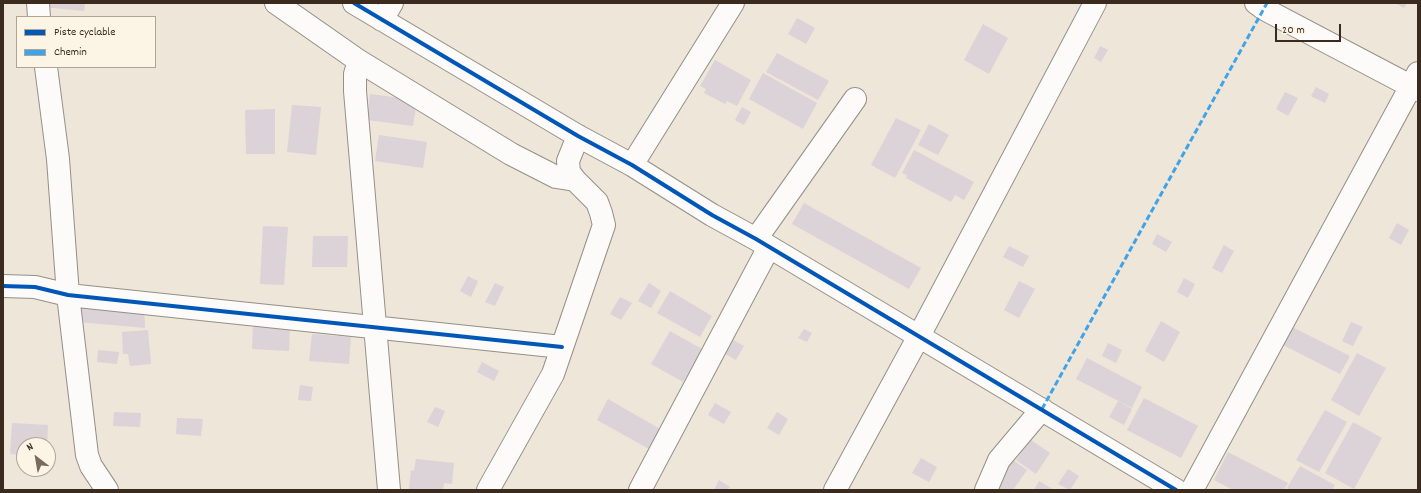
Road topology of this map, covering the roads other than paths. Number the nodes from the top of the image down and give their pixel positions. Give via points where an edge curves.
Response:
1 (38, 3) edge
2 (276, 3) edge
3 (354, 3) edge
4 (733, 3) edge
5 (1095, 3) edge
6 (1256, 3) edge
7 (387, 11) edge
8 (39, 16) edge
9 (359, 62) junction
10 (46, 68) edge
11 (1416, 83) edge
12 (855, 99) dead end
13 (578, 136) junction
14 (632, 165) junction
15 (575, 180) junction
16 (762, 243) junction
17 (3, 286) edge
18 (68, 295) junction
19 (375, 328) junction
20 (919, 336) junction
21 (562, 347) junction
22 (1042, 409) junction
23 (107, 490) edge
24 (389, 490) edge
25 (488, 490) edge
26 (640, 490) edge
27 (835, 490) edge
28 (986, 490) edge
29 (1176, 490) edge
30 (1192, 490) edge

1 - 8 street
2 - 9 street
3 - 7 street
4 - 14 street
5 - 20 street
6 - 11 street
7 - 13 street
9 - 15 street via 511,154 556,176
9 - 19 street via 355,74 355,91
10 - 18 street via 58,159
11 - 30 street
12 - 16 street
13 - 14 street
13 - 15 street via 568,161 569,172
14 - 16 street
15 - 21 street via 597,202 604,225
16 - 20 street
16 - 26 street
17 - 18 street via 35,287
18 - 19 street
18 - 23 street via 87,455
19 - 21 street
19 - 24 street
20 - 22 street
20 - 27 street
21 - 25 street via 553,374
22 - 28 street via 999,460
22 - 29 street

